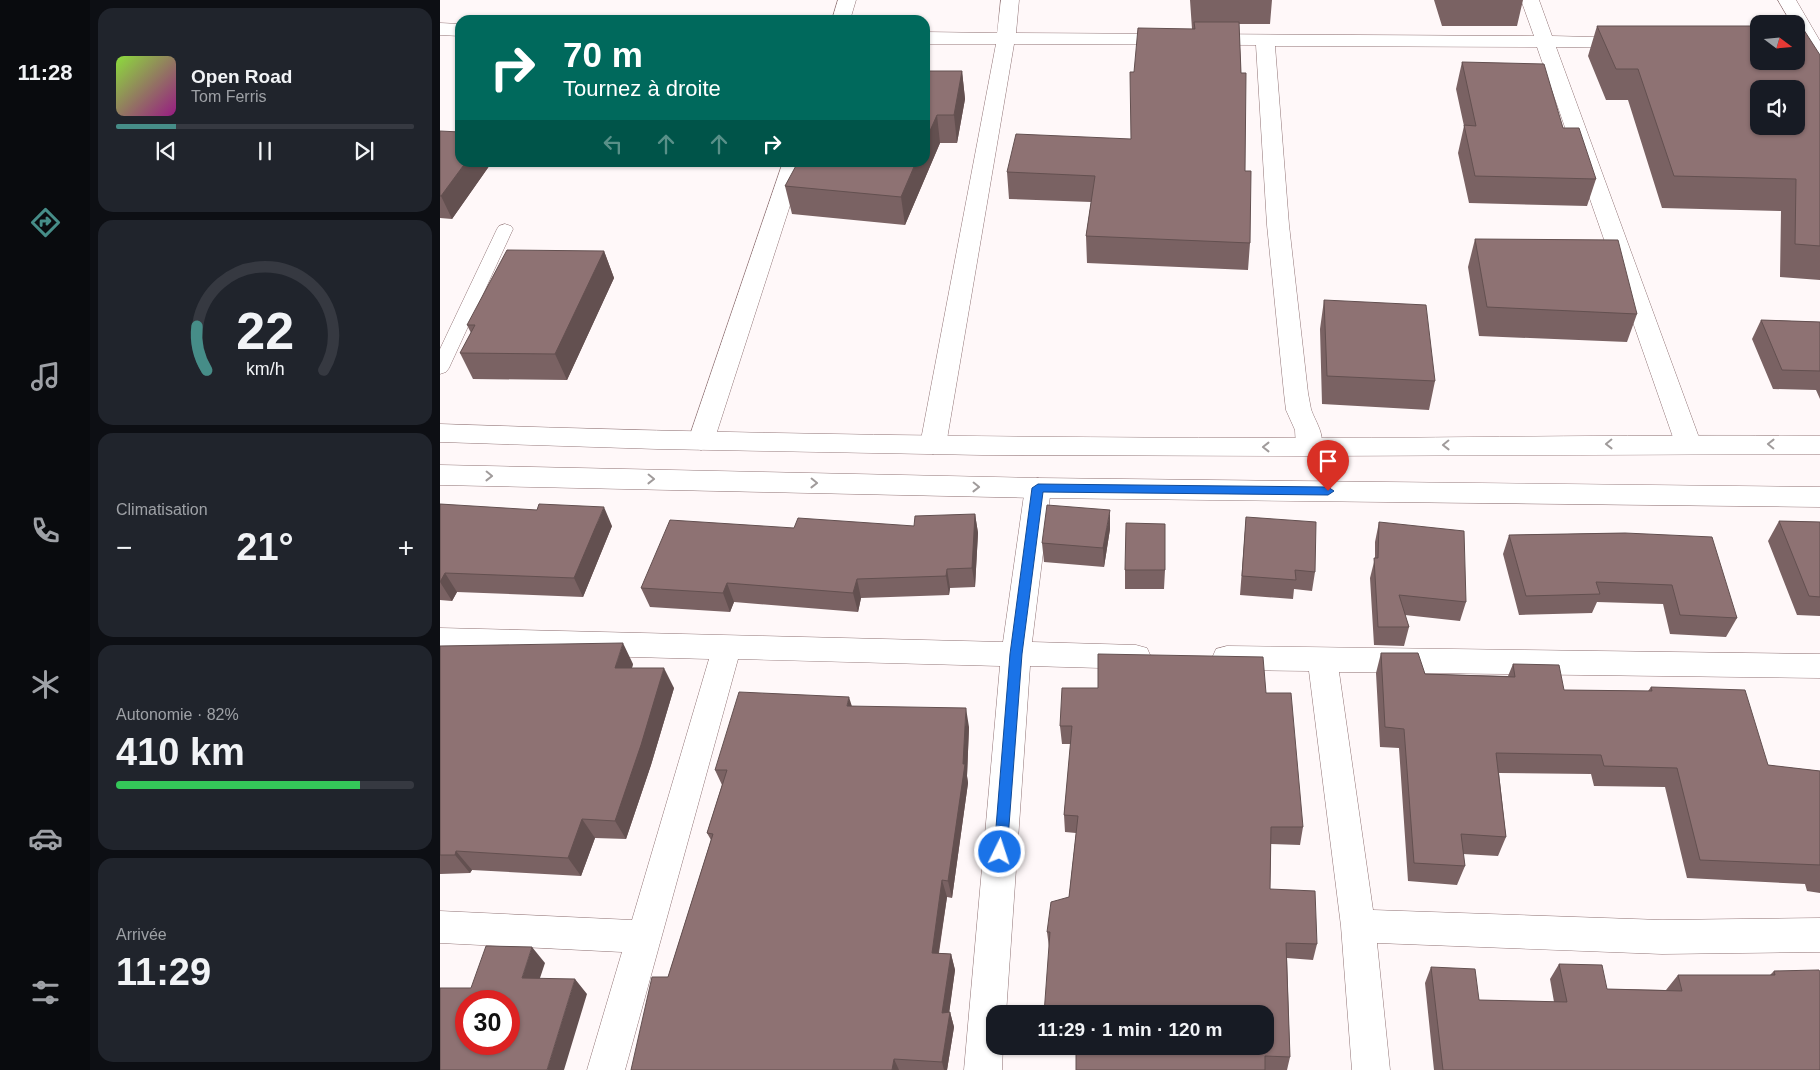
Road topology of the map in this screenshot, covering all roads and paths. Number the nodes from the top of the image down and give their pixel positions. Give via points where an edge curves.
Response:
1 (848, 0) edge
2 (1010, 0) edge
3 (1530, 0) edge
4 (1787, 0) edge
5 (843, 15) edge
6 (440, 30) edge
7 (455, 30) edge
8 (930, 38) edge
9 (1006, 38) junction
10 (1265, 40) junction
11 (1545, 41) junction
12 (1642, 42) edge
13 (1809, 48) edge
14 (792, 167) edge
15 (505, 229) dead end
16 (440, 368) edge
17 (440, 433) edge
18 (701, 441) junction
19 (1688, 443) junction
20 (933, 445) junction
21 (1820, 445) edge
22 (1309, 447) junction
23 (440, 475) edge
24 (1038, 488) junction
25 (1820, 497) edge
26 (440, 640) edge
27 (727, 647) junction
28 (1016, 654) junction
29 (1164, 657) edge
30 (1204, 658) edge
31 (1322, 660) junction
32 (1820, 666) edge
33 (1358, 926) junction
34 (440, 928) edge
35 (1820, 935) edge
36 (645, 937) junction
37 (606, 1070) edge
38 (983, 1070) edge
39 (1371, 1070) edge

1 - 5 street
2 - 9 street
3 - 11 street
4 - 13 street
6 - 7 street
8 - 9 street
9 - 10 street
9 - 20 street
10 - 11 street
10 - 22 street via 1279,235 1296,393 1308,430
11 - 12 street
11 - 19 street
14 - 18 street
15 - 16 lane
17 - 18 street
18 - 20 street
21 -> 19 street
19 -> 22 street
22 -> 20 street
23 -> 24 street
24 - 25 street
24 - 28 street
26 - 27 street
27 - 28 street
27 - 36 street
28 - 29 street
28 - 38 street
30 - 31 street
31 - 32 street
31 - 33 street
33 - 35 street via 1662,937
33 - 39 street
34 - 36 street
36 - 37 street

